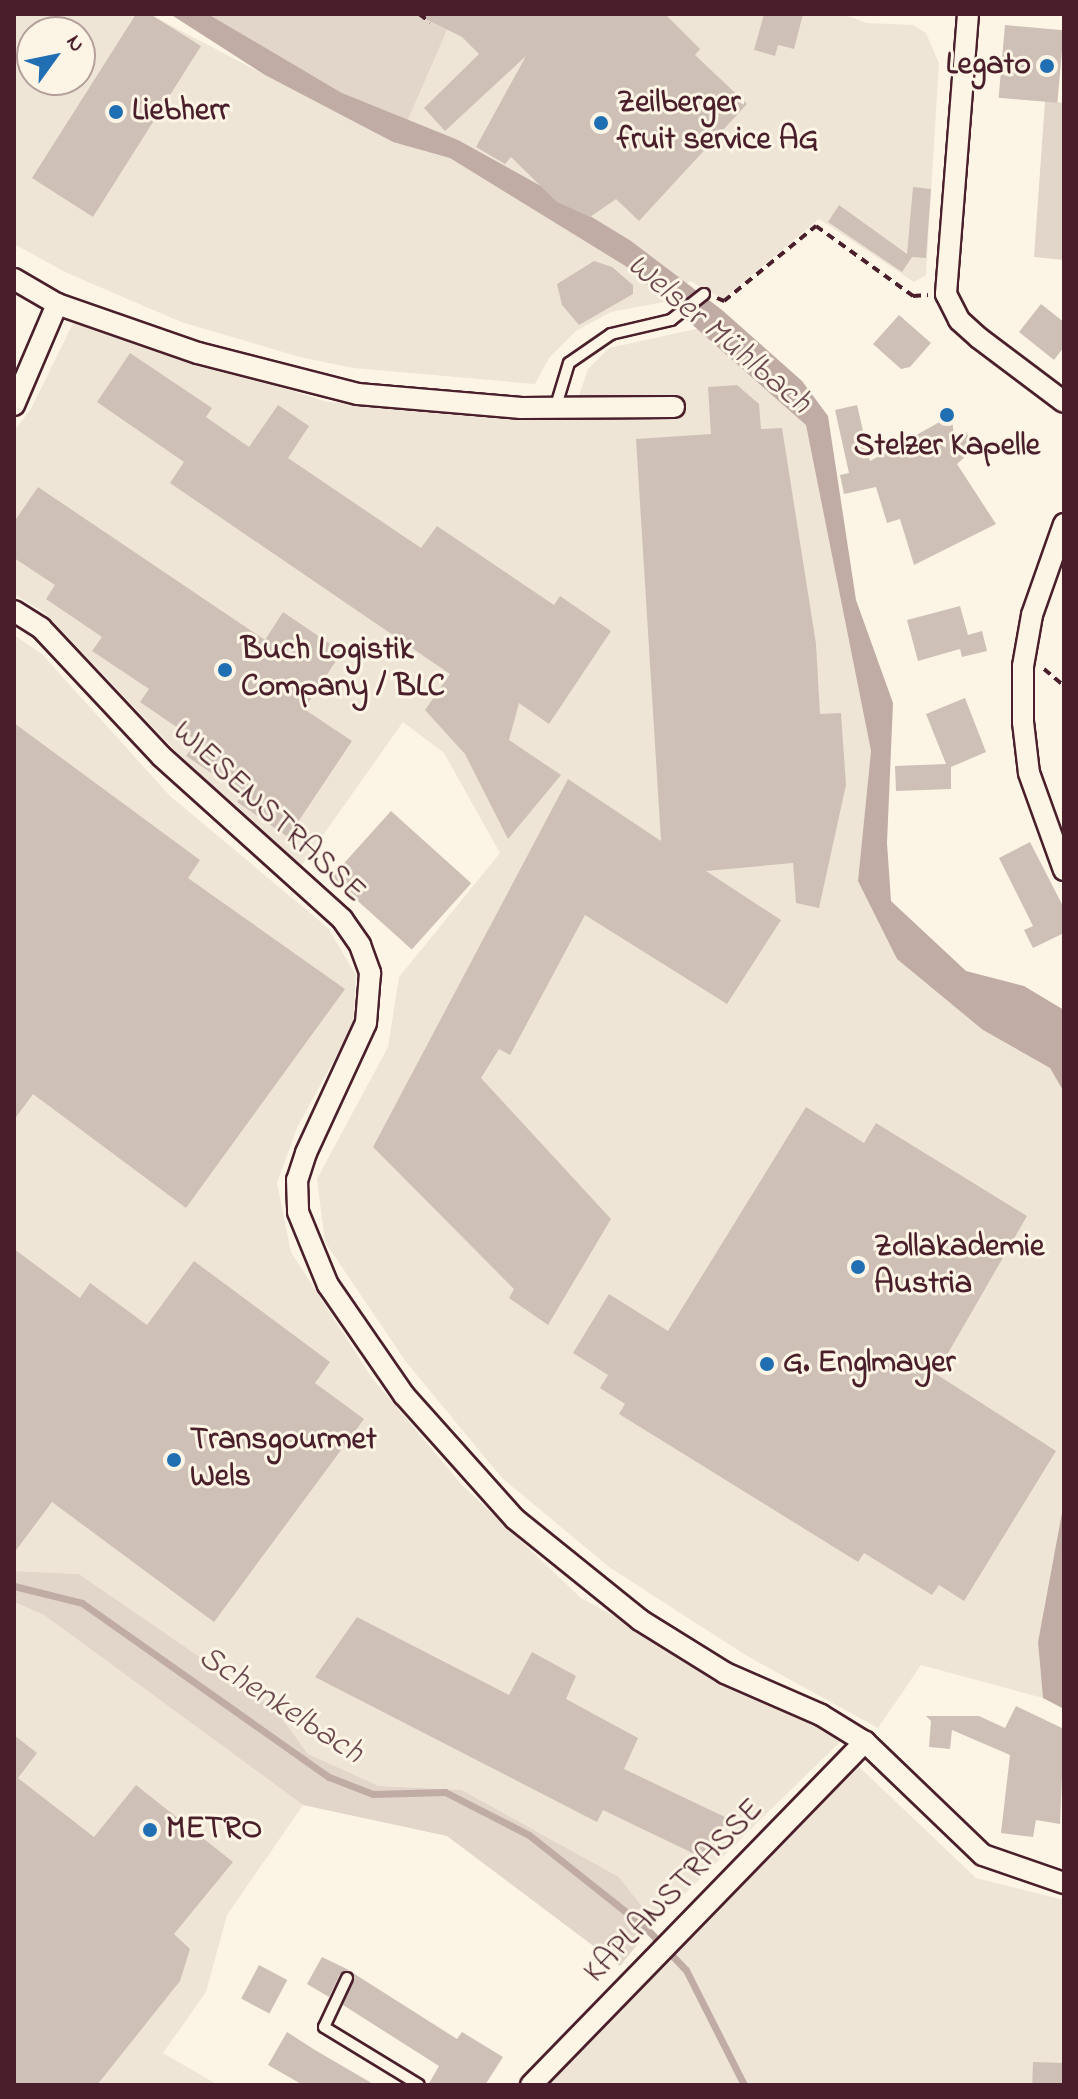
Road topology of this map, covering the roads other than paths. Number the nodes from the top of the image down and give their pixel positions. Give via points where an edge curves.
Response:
1 (968, 14) edge
2 (14, 279) edge
3 (704, 294) road end
4 (57, 304) junction
5 (1064, 402) edge
6 (14, 405) edge
7 (674, 407) dead end
8 (555, 409) junction
9 (1064, 524) edge
10 (14, 611) edge
11 (1064, 870) edge
12 (865, 1742) junction
13 (1064, 1883) edge
14 (347, 1978) dead end
15 (419, 2085) edge
16 (531, 2085) edge

1 - 5 street via 946,294 959,320
2 - 4 street
3 - 8 lane via 681,314 611,334 569,363
4 - 6 street
4 - 8 street via 198,353 358,394
7 - 8 street
9 - 11 street via 1032,615 1023,666 1029,773
10 - 12 street, WIESENSTRASSE via 41,628 161,756 342,919 360,945 370,973 366,1023 306,1153 297,1180 298,1212 328,1285 404,1395 515,1519 640,1620 725,1673 821,1715
12 - 13 street, WIESENSTRASSE via 983,1855
12 - 16 street, KAPLANSTRASSE
14 - 15 lane via 324,2027

